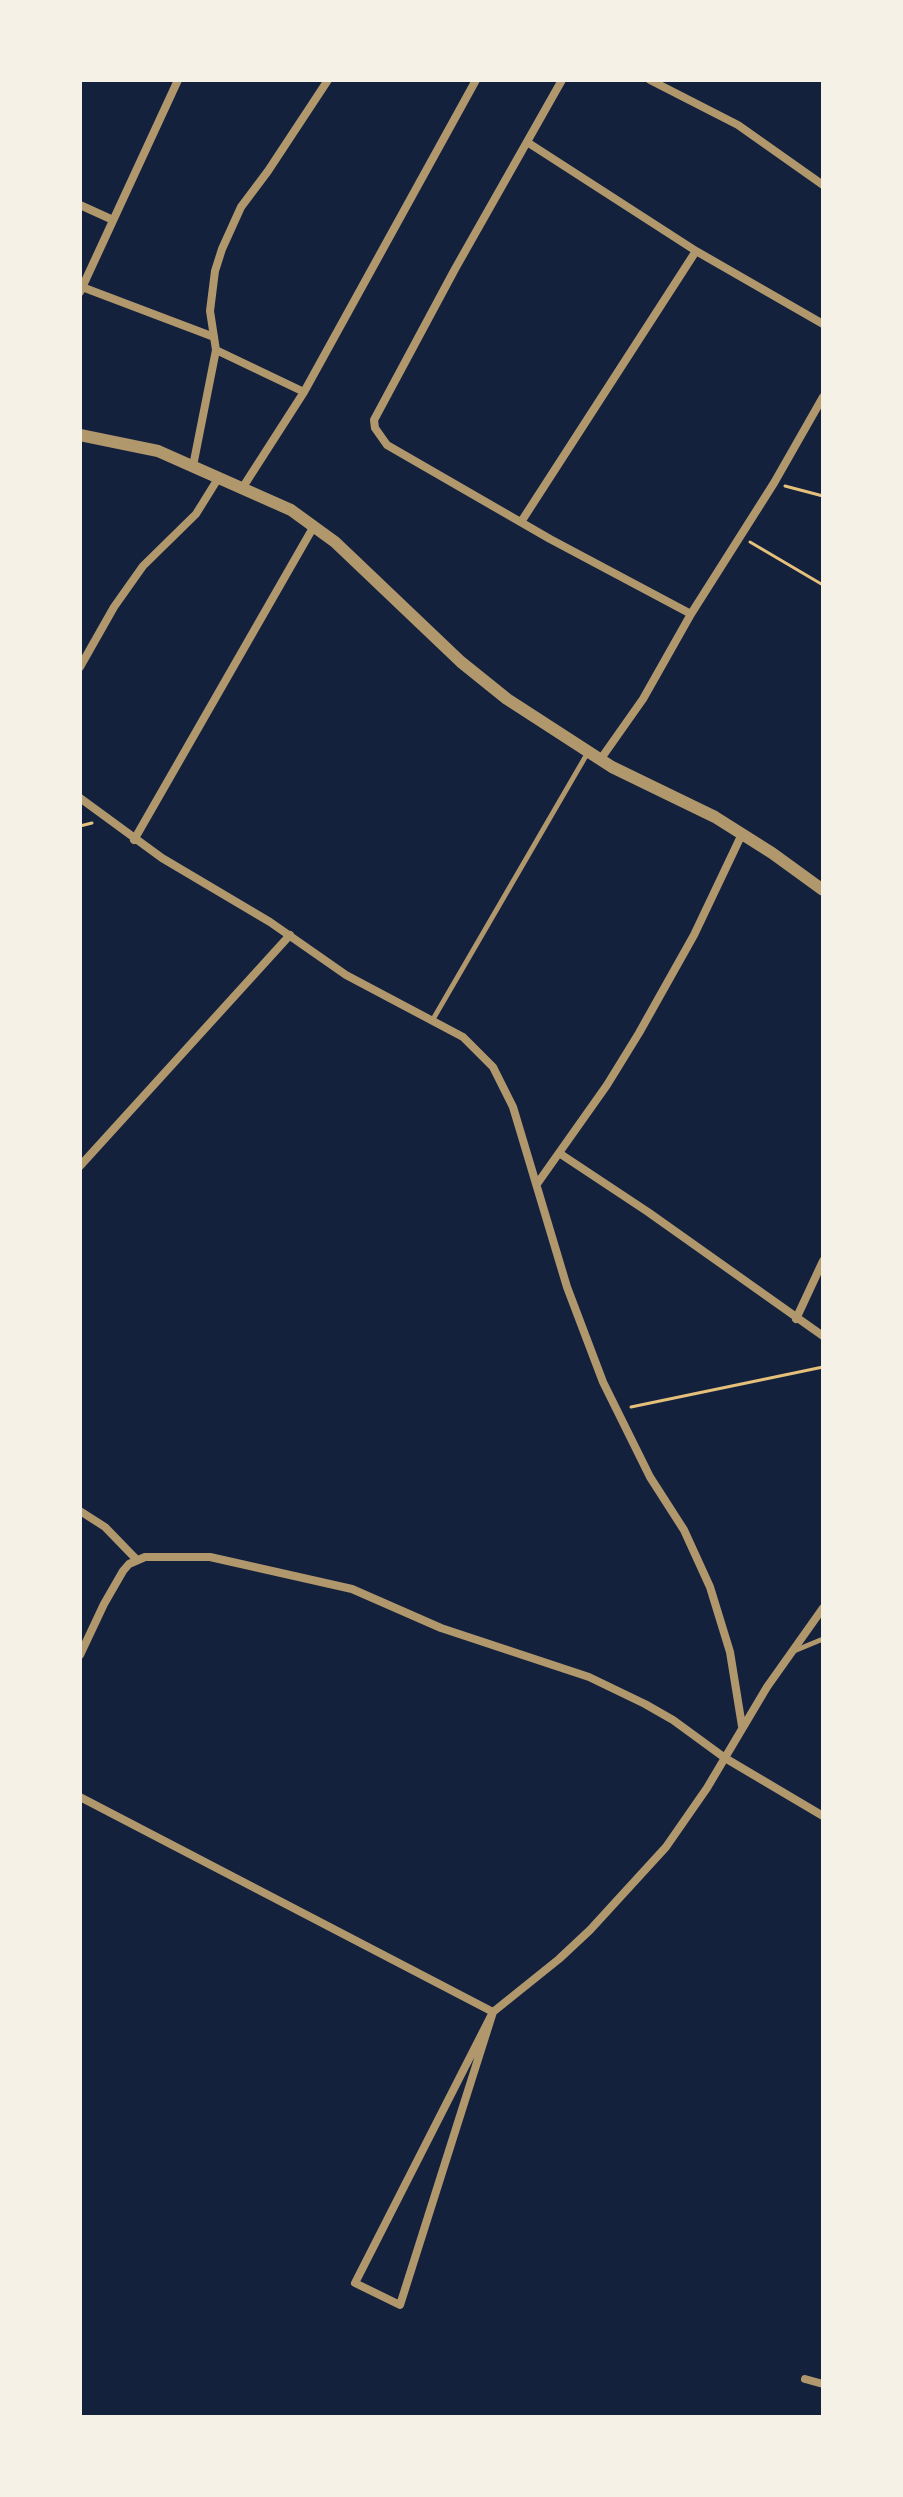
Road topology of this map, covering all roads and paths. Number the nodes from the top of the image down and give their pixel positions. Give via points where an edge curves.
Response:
1 (178, 80) edge
2 (328, 80) edge
3 (476, 80) edge
4 (562, 80) edge
5 (650, 80) edge
6 (527, 142) junction
7 (823, 185) edge
8 (80, 205) edge
9 (113, 220) junction
10 (696, 251) junction
11 (81, 290) edge
12 (823, 324) edge
13 (214, 337) junction
14 (216, 350) junction
15 (304, 392) junction
16 (823, 397) edge
17 (80, 435) edge
18 (193, 466) junction
19 (219, 477) junction
20 (774, 483) junction
21 (243, 487) junction
22 (823, 496) edge
23 (521, 522) junction
24 (314, 526) junction
25 (740, 536) junction
26 (823, 585) edge
27 (691, 614) junction
28 (80, 667) edge
29 (587, 753) junction
30 (600, 760) junction
31 (80, 798) edge
32 (742, 834) junction
33 (134, 840) junction
34 (823, 890) edge
35 (290, 935) junction
36 (432, 1021) junction
37 (559, 1153) junction
38 (80, 1166) edge
39 (537, 1184) junction
40 (823, 1261) edge
41 (796, 1319) junction
42 (823, 1336) edge
43 (823, 1367) edge
44 (616, 1410) junction
45 (80, 1511) edge
46 (137, 1560) junction
47 (823, 1608) edge
48 (823, 1639) edge
49 (790, 1653) junction
50 (80, 1655) edge
51 (742, 1726) junction
52 (725, 1758) junction
53 (80, 1797) edge
54 (823, 1816) edge
55 (493, 2012) junction
56 (805, 2379) dead end
57 (823, 2384) edge

1 - 9 street
2 - 13 street via 230,228 212,291
3 - 15 street
4 - 6 street
5 - 7 street via 738,125
6 - 10 street
6 - 23 street via 374,420 387,445
8 - 9 street
9 - 11 street
10 - 12 street
10 - 23 street
11 - 13 street
13 - 14 street
14 - 15 street
14 - 18 street
15 - 21 street
16 - 20 street
17 - 18 street via 158,451
18 - 19 street
19 - 21 street
19 - 28 street via 196,514 143,566
20 - 22 path
20 - 25 street
21 - 24 street
23 - 27 street
24 - 29 street via 484,681
24 - 33 street
25 - 26 path
25 - 27 street
27 - 30 street via 643,699
29 - 30 street
29 - 36 lane
30 - 32 street
31 - 33 street
32 - 34 street
32 - 37 street via 667,985
33 - 35 street
35 - 36 street via 346,975
35 - 38 street
36 - 39 street via 463,1037 501,1080
37 - 39 street
37 - 41 street
39 - 44 street via 583,1333
40 - 41 street
41 - 42 street
43 - 44 path
44 - 51 street via 710,1587 730,1652
45 - 46 street via 105,1527
46 - 50 street via 123,1571
46 - 52 street via 210,1557 352,1589 441,1628 617,1689 673,1720
47 - 49 street
48 - 49 lane
49 - 51 street
51 - 52 street
52 - 54 street
52 - 55 street via 687,1818 634,1885 559,1959
53 - 55 street
55 - 55 street via 405,2290 400,2305 355,2283
56 - 57 street

